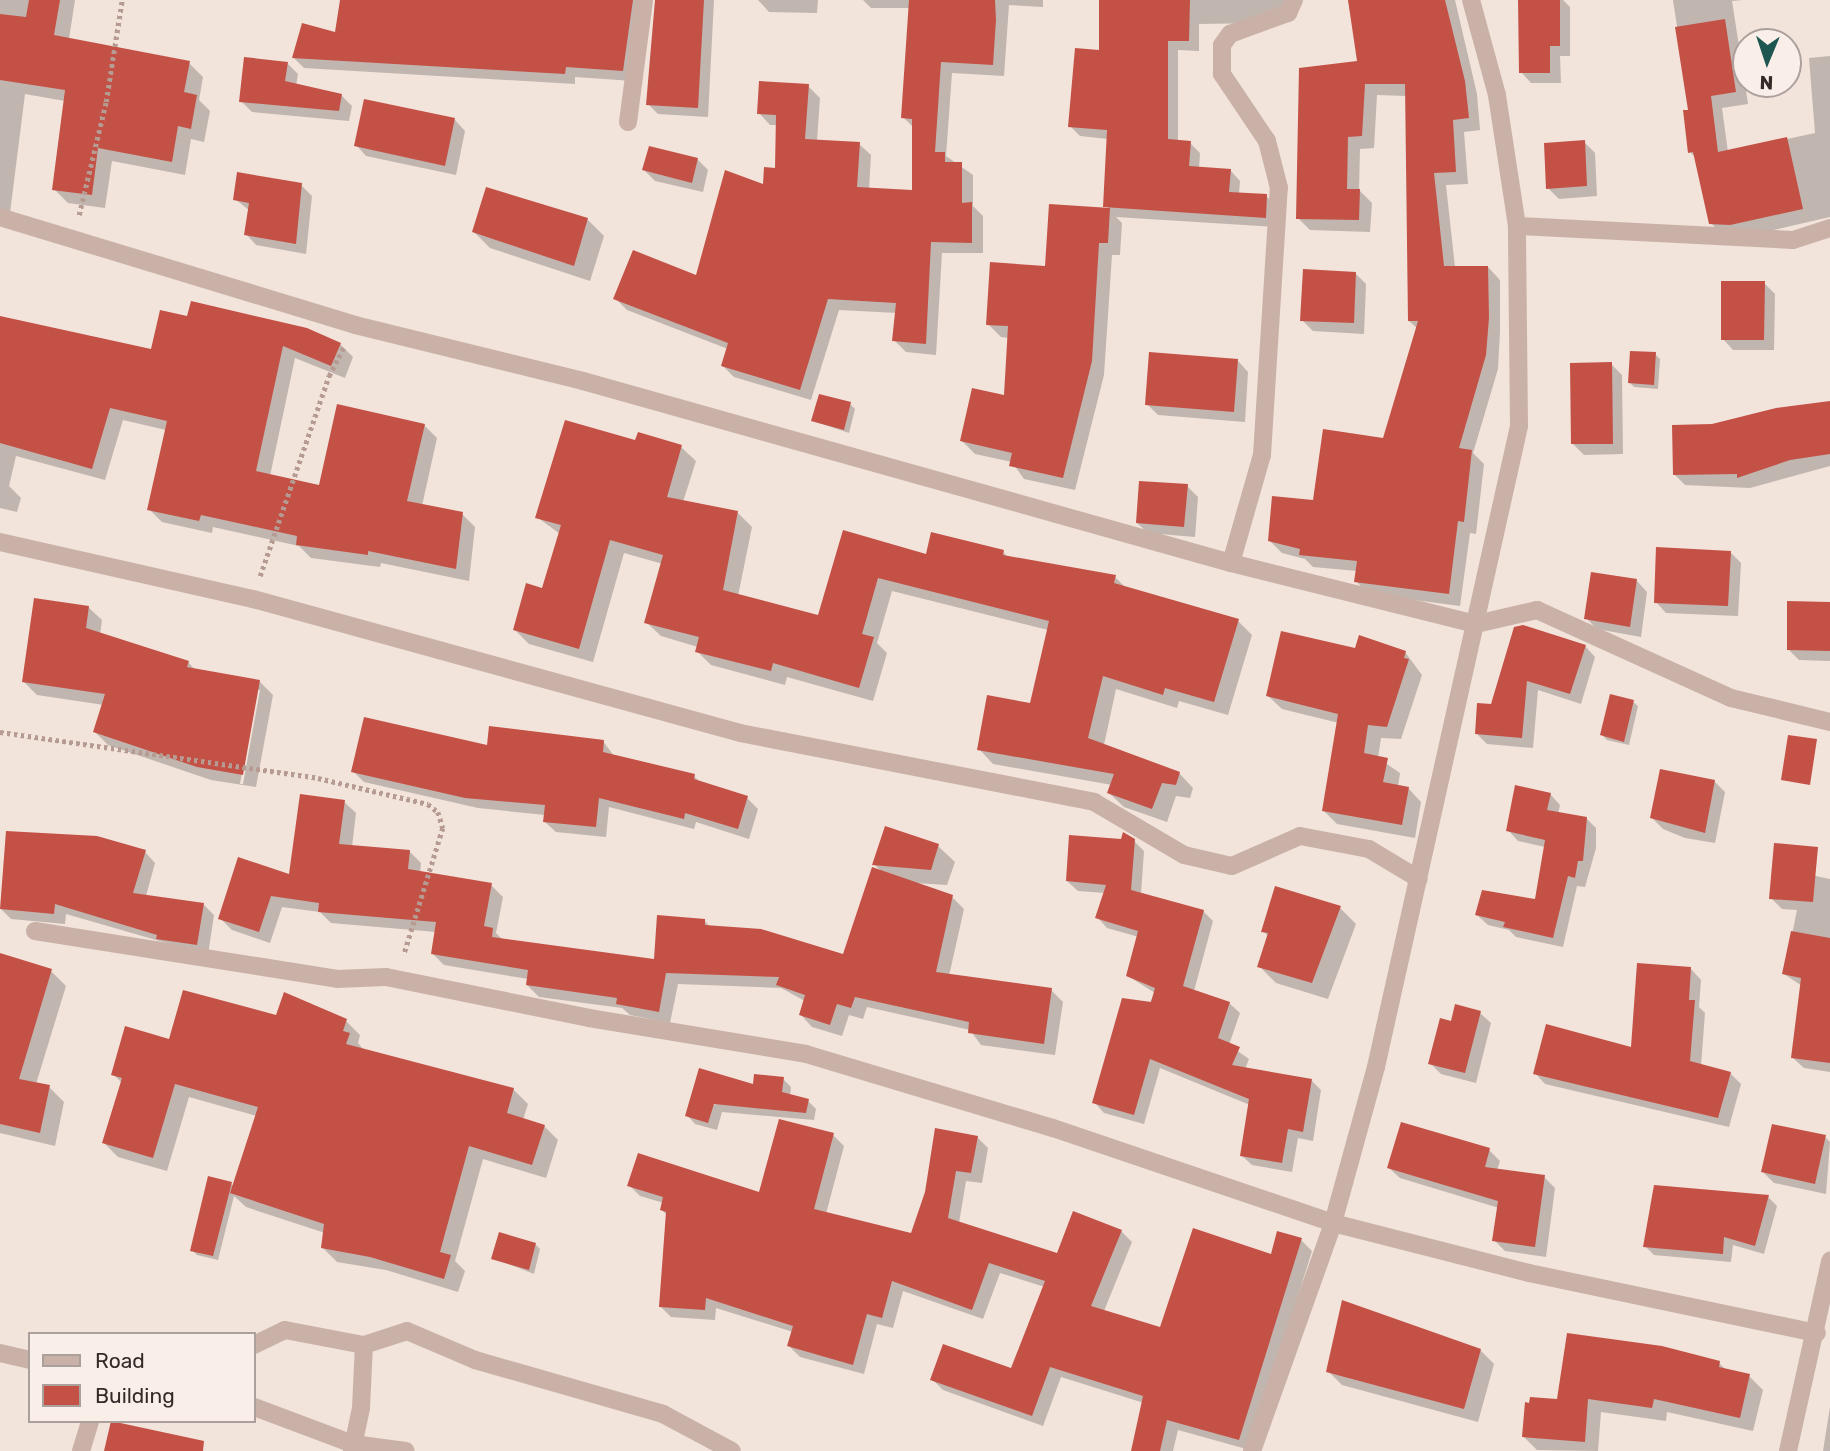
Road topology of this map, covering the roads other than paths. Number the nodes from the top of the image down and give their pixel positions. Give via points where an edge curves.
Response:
1 (644, 0) edge
2 (1294, 0) edge
3 (1471, 0) edge
4 (628, 122) dead end
5 (0, 217) edge
6 (1517, 226) junction
7 (1830, 228) edge
8 (0, 542) edge
9 (1231, 562) junction
10 (1476, 624) junction
11 (1830, 722) edge
12 (1419, 879) junction
13 (36, 931) dead end
14 (1333, 1223) junction
15 (1830, 1261) edge
16 (1816, 1333) junction
17 (256, 1344) edge
18 (364, 1345) junction
19 (0, 1353) edge
20 (28, 1360) edge
21 (256, 1408) edge
22 (89, 1423) edge
23 (352, 1448) edge
24 (728, 1450) edge
25 (81, 1451) edge
26 (406, 1451) edge
27 (1252, 1451) edge
28 (1788, 1451) edge

1 - 4 street
2 - 9 street via 1287,13 1230,34 1222,45 1222,74 1267,141 1279,188 1262,455
3 - 6 street via 1497,94
5 - 9 street via 355,325 636,395
6 - 7 street via 1793,240
6 - 10 street via 1519,426
8 - 12 street via 253,599 740,733 1094,802 1184,855 1232,866 1300,836 1369,849
9 - 10 street
10 - 11 street via 1537,610 1731,698
10 - 12 street
12 - 14 street via 1376,1067
13 - 14 street via 337,979 386,977 589,1018 806,1054 1053,1128
14 - 16 street via 1529,1273
14 - 27 street
15 - 16 street
16 - 28 street
17 - 18 street via 285,1330
18 - 23 street via 361,1408
18 - 24 street via 407,1331 475,1360 663,1414
19 - 20 street
21 - 23 street
22 - 25 street
23 - 26 street

